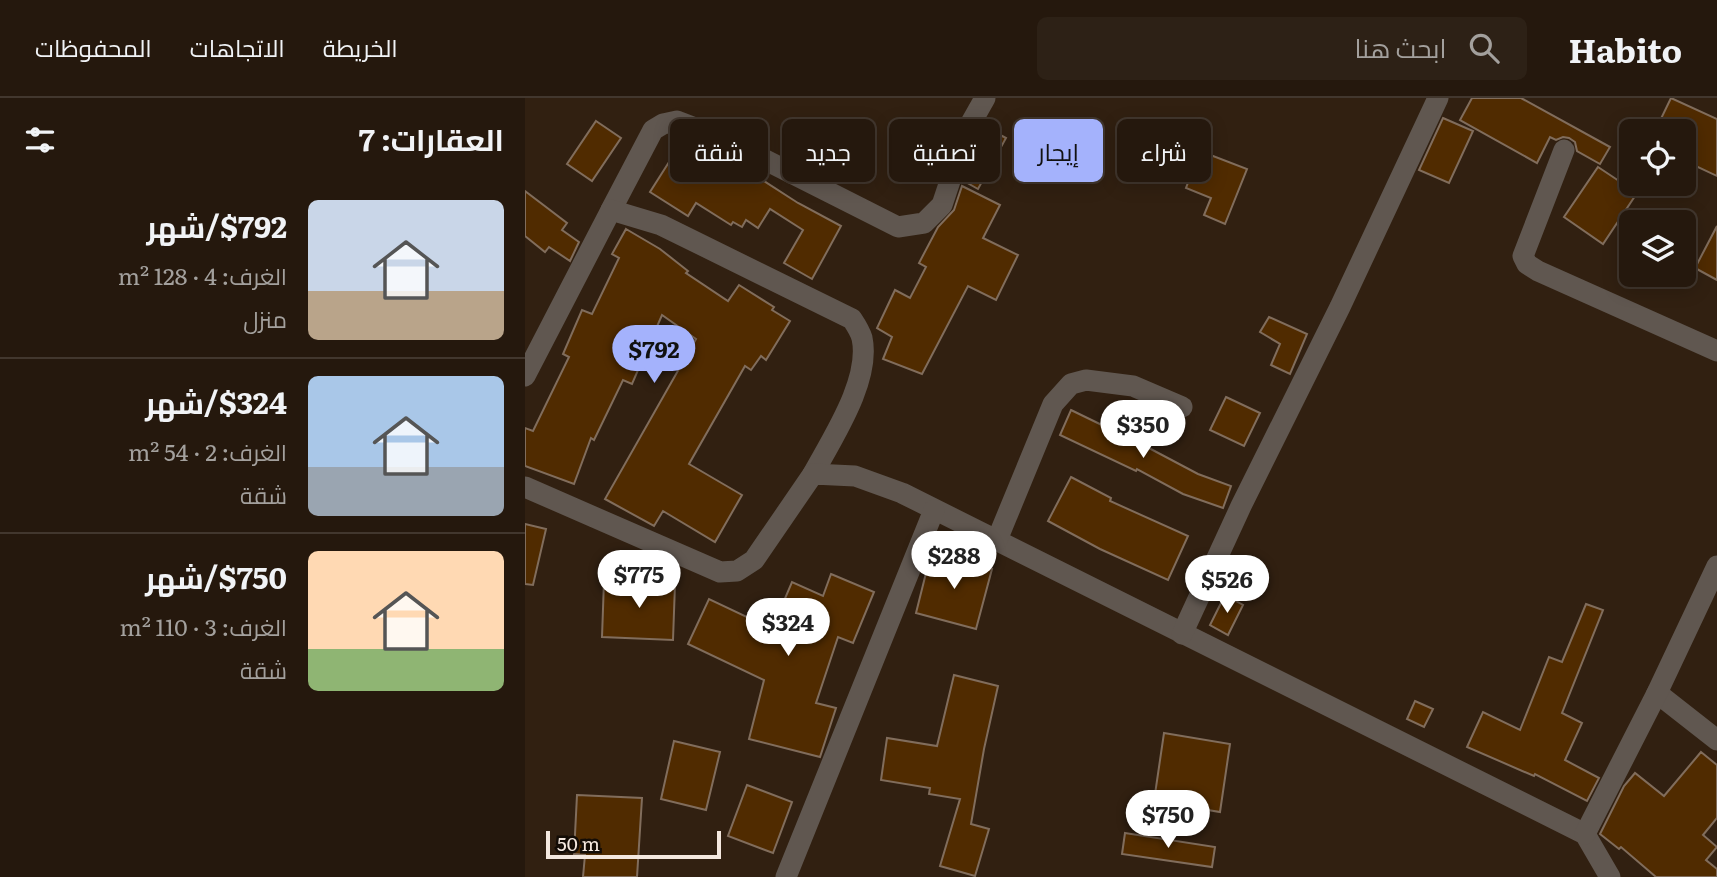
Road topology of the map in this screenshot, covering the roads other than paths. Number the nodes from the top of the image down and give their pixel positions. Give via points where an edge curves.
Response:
1 (985, 98) edge
2 (1438, 98) edge
3 (1564, 150) dead end
4 (611, 210) junction
5 (1717, 351) edge
6 (525, 376) edge
7 (1182, 407) dead end
8 (813, 474) junction
9 (525, 487) edge
10 (934, 510) junction
11 (997, 540) junction
12 (1717, 566) edge
13 (1182, 634) junction
14 (1657, 693) junction
15 (1717, 740) edge
16 (1585, 834) junction
17 (786, 877) edge
18 (1610, 877) edge

1 - 4 street via 967,130 942,205 925,223 898,227 724,139 677,121 653,130
2 - 13 street
3 - 5 street via 1523,256 1527,264
4 - 6 street
4 - 8 street via 661,225 852,319 862,335 864,352 857,387
7 - 11 street via 1133,386 1086,380 1071,384 1053,404
8 - 9 street via 754,560 729,572
8 - 10 street via 855,476
10 - 11 street
10 - 17 street
11 - 13 street
12 - 14 street
13 - 16 street
14 - 15 street
14 - 16 street
16 - 18 street

